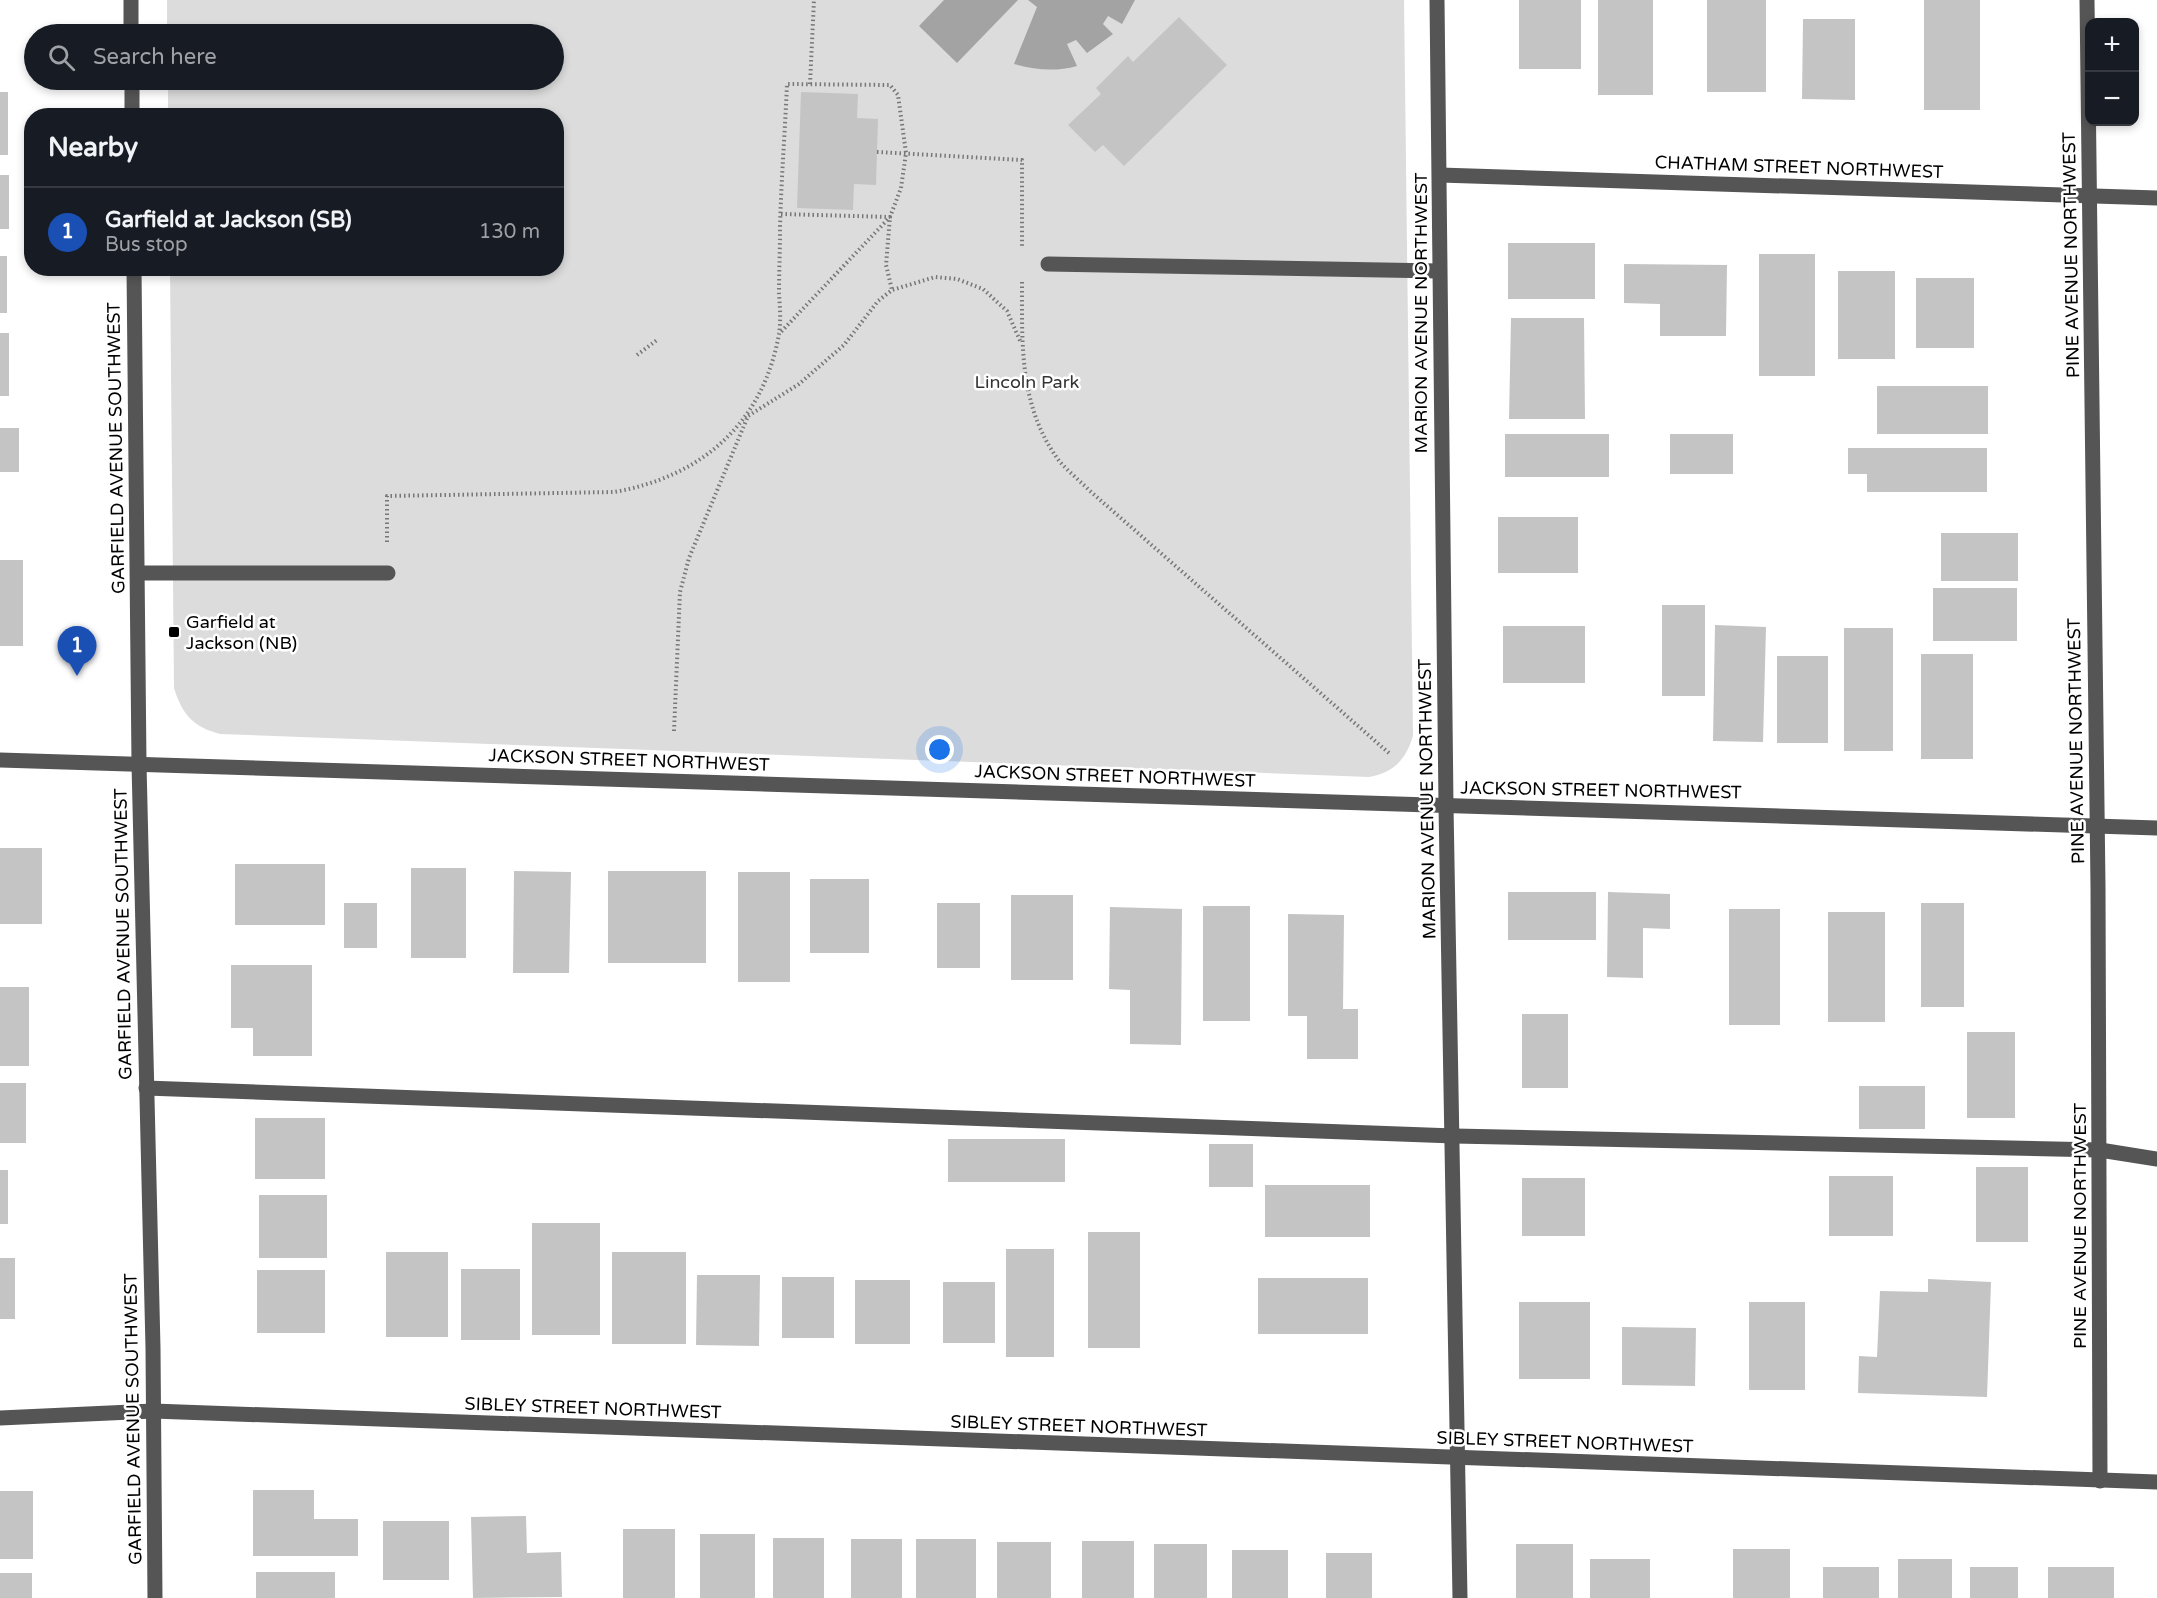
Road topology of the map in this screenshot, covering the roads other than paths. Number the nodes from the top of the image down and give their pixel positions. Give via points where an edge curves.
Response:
1 (131, 0) edge
2 (1437, 0) edge
3 (2087, 0) edge
4 (131, 24) edge
5 (132, 90) edge
6 (132, 108) edge
7 (1440, 175) junction
8 (2090, 195) junction
9 (2157, 198) edge
10 (1048, 264) dead end
11 (1439, 271) junction
12 (134, 276) edge
13 (138, 573) junction
14 (388, 573) road end
15 (0, 760) edge
16 (139, 764) junction
17 (1446, 806) junction
18 (2096, 826) junction
19 (2157, 828) edge
20 (146, 1088) junction
21 (1454, 1136) junction
22 (2100, 1150) junction
23 (2157, 1159) edge
24 (153, 1411) junction
25 (0, 1418) edge
26 (1458, 1458) junction
27 (2100, 1481) junction
28 (2157, 1482) edge
29 (155, 1598) edge
30 (1460, 1598) edge

1 - 4 street
2 - 7 street, MARION AVENUE NORTHWEST
3 - 8 street, PINE AVENUE NORTHWEST
5 - 6 street
7 - 8 street, CHATHAM STREET NORTHWEST
7 - 11 street, MARION AVENUE NORTHWEST
8 - 9 street, CHATHAM STREET NORTHWEST
8 - 18 street, PINE AVENUE NORTHWEST
10 - 11 street
11 - 17 street, MARION AVENUE NORTHWEST
12 - 13 street, GARFIELD AVENUE SOUTHWEST
13 - 14 street
13 - 16 street, GARFIELD AVENUE SOUTHWEST
15 - 16 street, JACKSON STREET NORTHWEST
16 - 17 street, JACKSON STREET NORTHWEST
16 - 20 street, GARFIELD AVENUE SOUTHWEST
17 - 18 street, JACKSON STREET NORTHWEST
17 - 21 street, MARION AVENUE NORTHWEST
18 - 19 street, JACKSON STREET NORTHWEST
18 - 22 street, PINE AVENUE NORTHWEST
20 - 21 street
20 - 24 street, GARFIELD AVENUE SOUTHWEST
21 - 22 street
21 - 26 street, MARION AVENUE NORTHWEST
22 - 23 street
22 - 27 street, PINE AVENUE NORTHWEST
24 - 25 street, SIBLEY STREET NORTHWEST
24 - 26 street, SIBLEY STREET NORTHWEST
24 - 29 street, GARFIELD AVENUE SOUTHWEST
26 - 27 street, SIBLEY STREET NORTHWEST
26 - 30 street, MARION AVENUE NORTHWEST
27 - 28 street, SIBLEY STREET NORTHWEST

